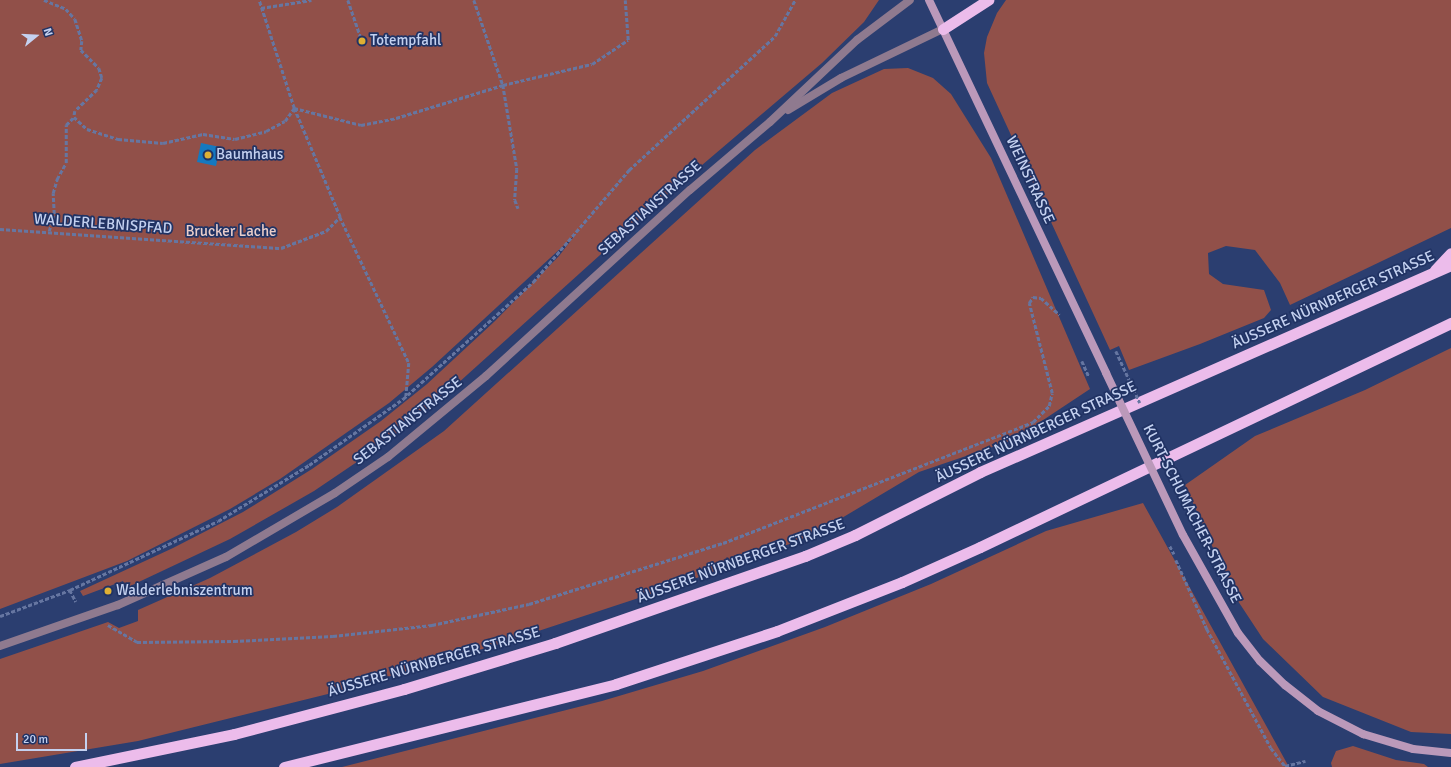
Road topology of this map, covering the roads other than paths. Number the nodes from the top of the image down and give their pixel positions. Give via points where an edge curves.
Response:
1 (910, 0) edge
2 (929, 0) edge
3 (988, 0) edge
4 (943, 29) junction
5 (770, 122) junction
6 (1451, 253) edge
7 (1451, 265) edge
8 (1431, 274) junction
9 (1451, 323) edge
10 (1106, 373) joint
11 (0, 646) edge
12 (1451, 752) edge
13 (75, 767) edge
14 (284, 767) edge

1 - 5 street, SEBASTIANSTRASSE via 857,40
2 - 4 main road, WEINSTRASSE
3 - 4 highway
4 - 5 street, SEBASTIANSTRASSE via 841,78
4 - 10 main road, WEINSTRASSE
5 - 11 street, SEBASTIANSTRASSE via 690,190 486,376 388,457 336,493 226,557 94,614
6 - 8 highway
7 - 8 highway, ÄUSSERE NÜRNBERGER STRASSE
8 - 13 highway, ÄUSSERE NÜRNBERGER STRASSE via 988,469 855,535 805,556 555,642 404,689 234,734
9 - 14 highway via 980,547 902,582 778,631 616,684
10 - 12 main road, KURT-SCHUMACHER-STRASSE, bridge via 1184,535 1238,633 1260,661 1318,711 1363,734 1413,749

